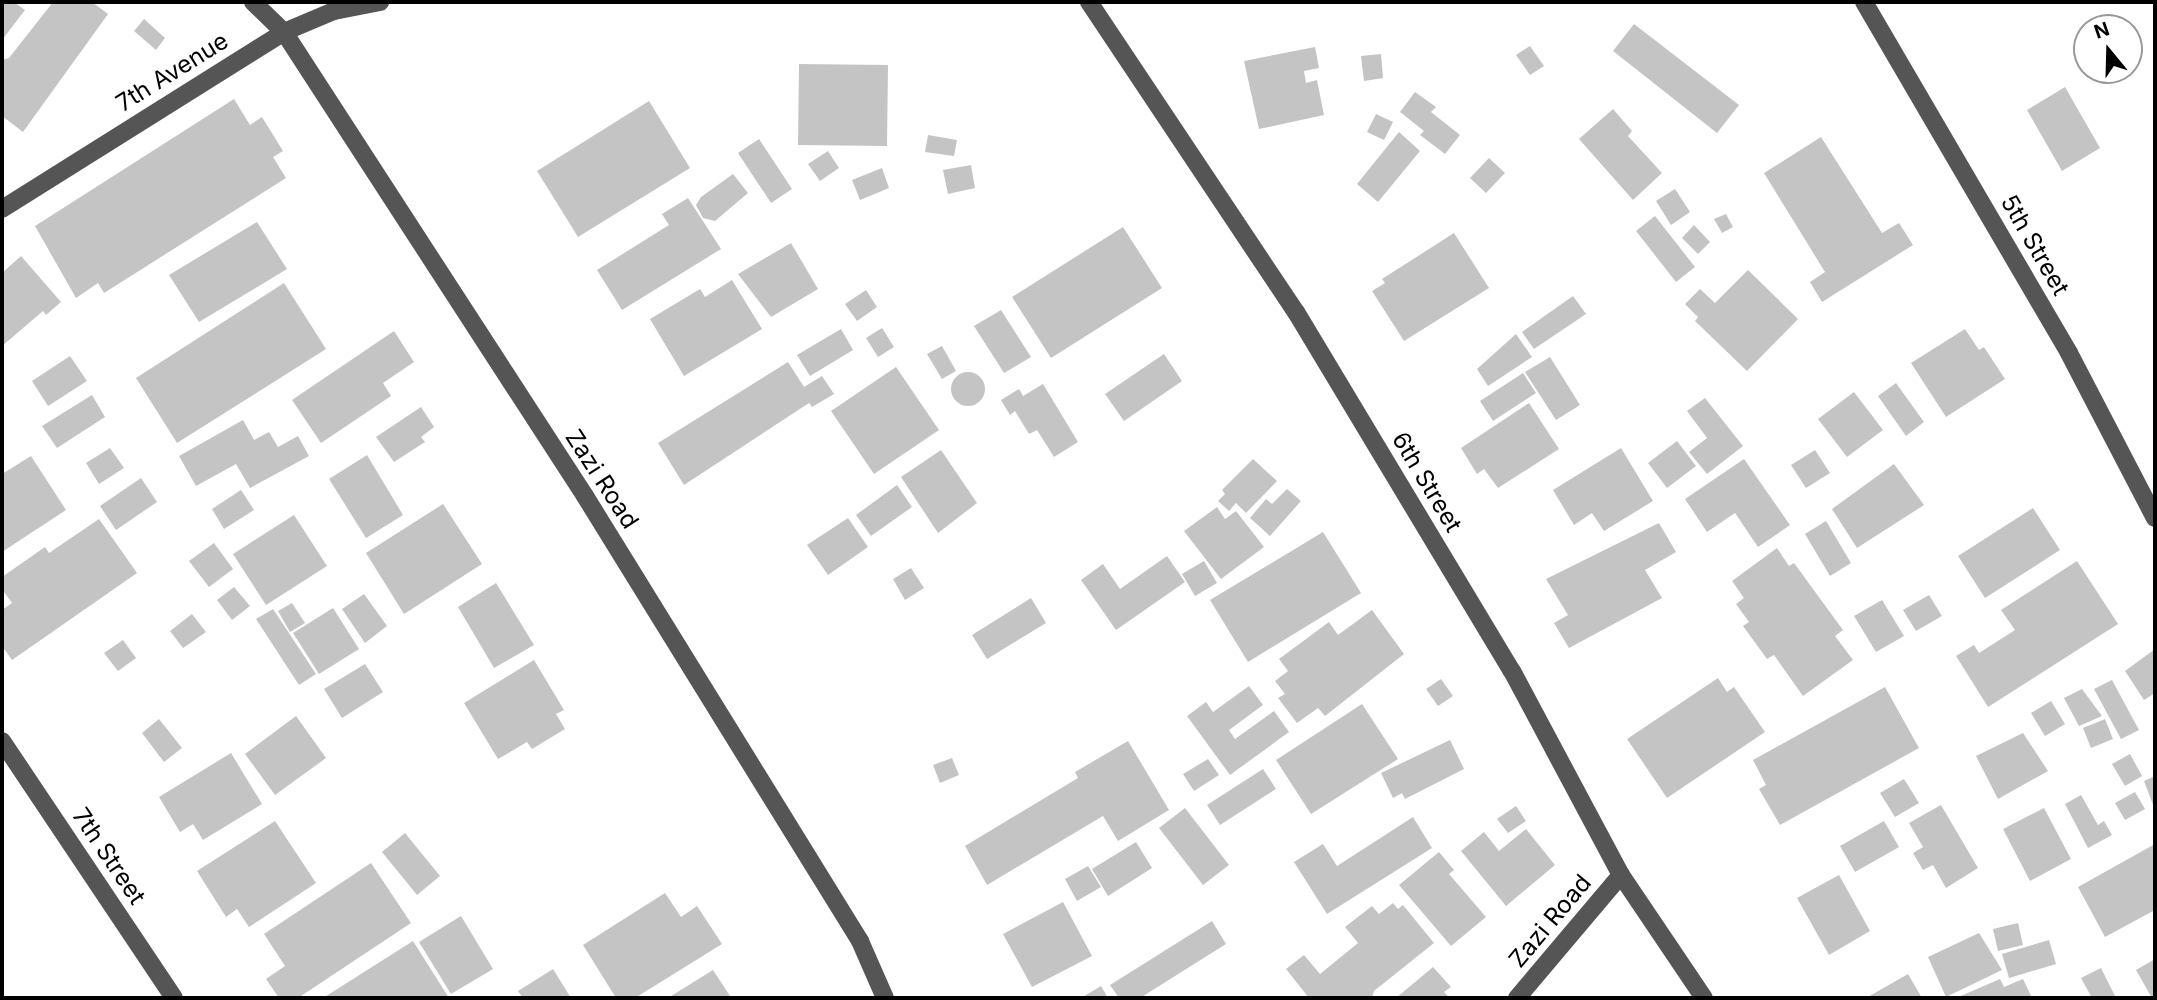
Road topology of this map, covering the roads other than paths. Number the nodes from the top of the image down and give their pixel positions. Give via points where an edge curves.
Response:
1 (253, 2) edge
2 (380, 2) edge
3 (1089, 2) edge
4 (1864, 2) edge
5 (284, 32) junction
6 (2, 209) edge
7 (2155, 518) edge
8 (2, 741) edge
9 (1621, 875) junction
10 (174, 998) edge
11 (885, 998) edge
12 (1517, 998) edge
13 (1704, 998) edge

1 - 5 street, Zazi Road
2 - 5 street, 7th Avenue via 334,11
3 - 9 street, 6th Street via 1296,312 1512,671
4 - 7 street, 5th Street via 2069,353
5 - 6 street, 7th Avenue
5 - 11 street, Zazi Road via 686,658 860,942
8 - 10 street, 7th Street
9 - 12 street, Zazi Road
9 - 13 street, 6th Street

